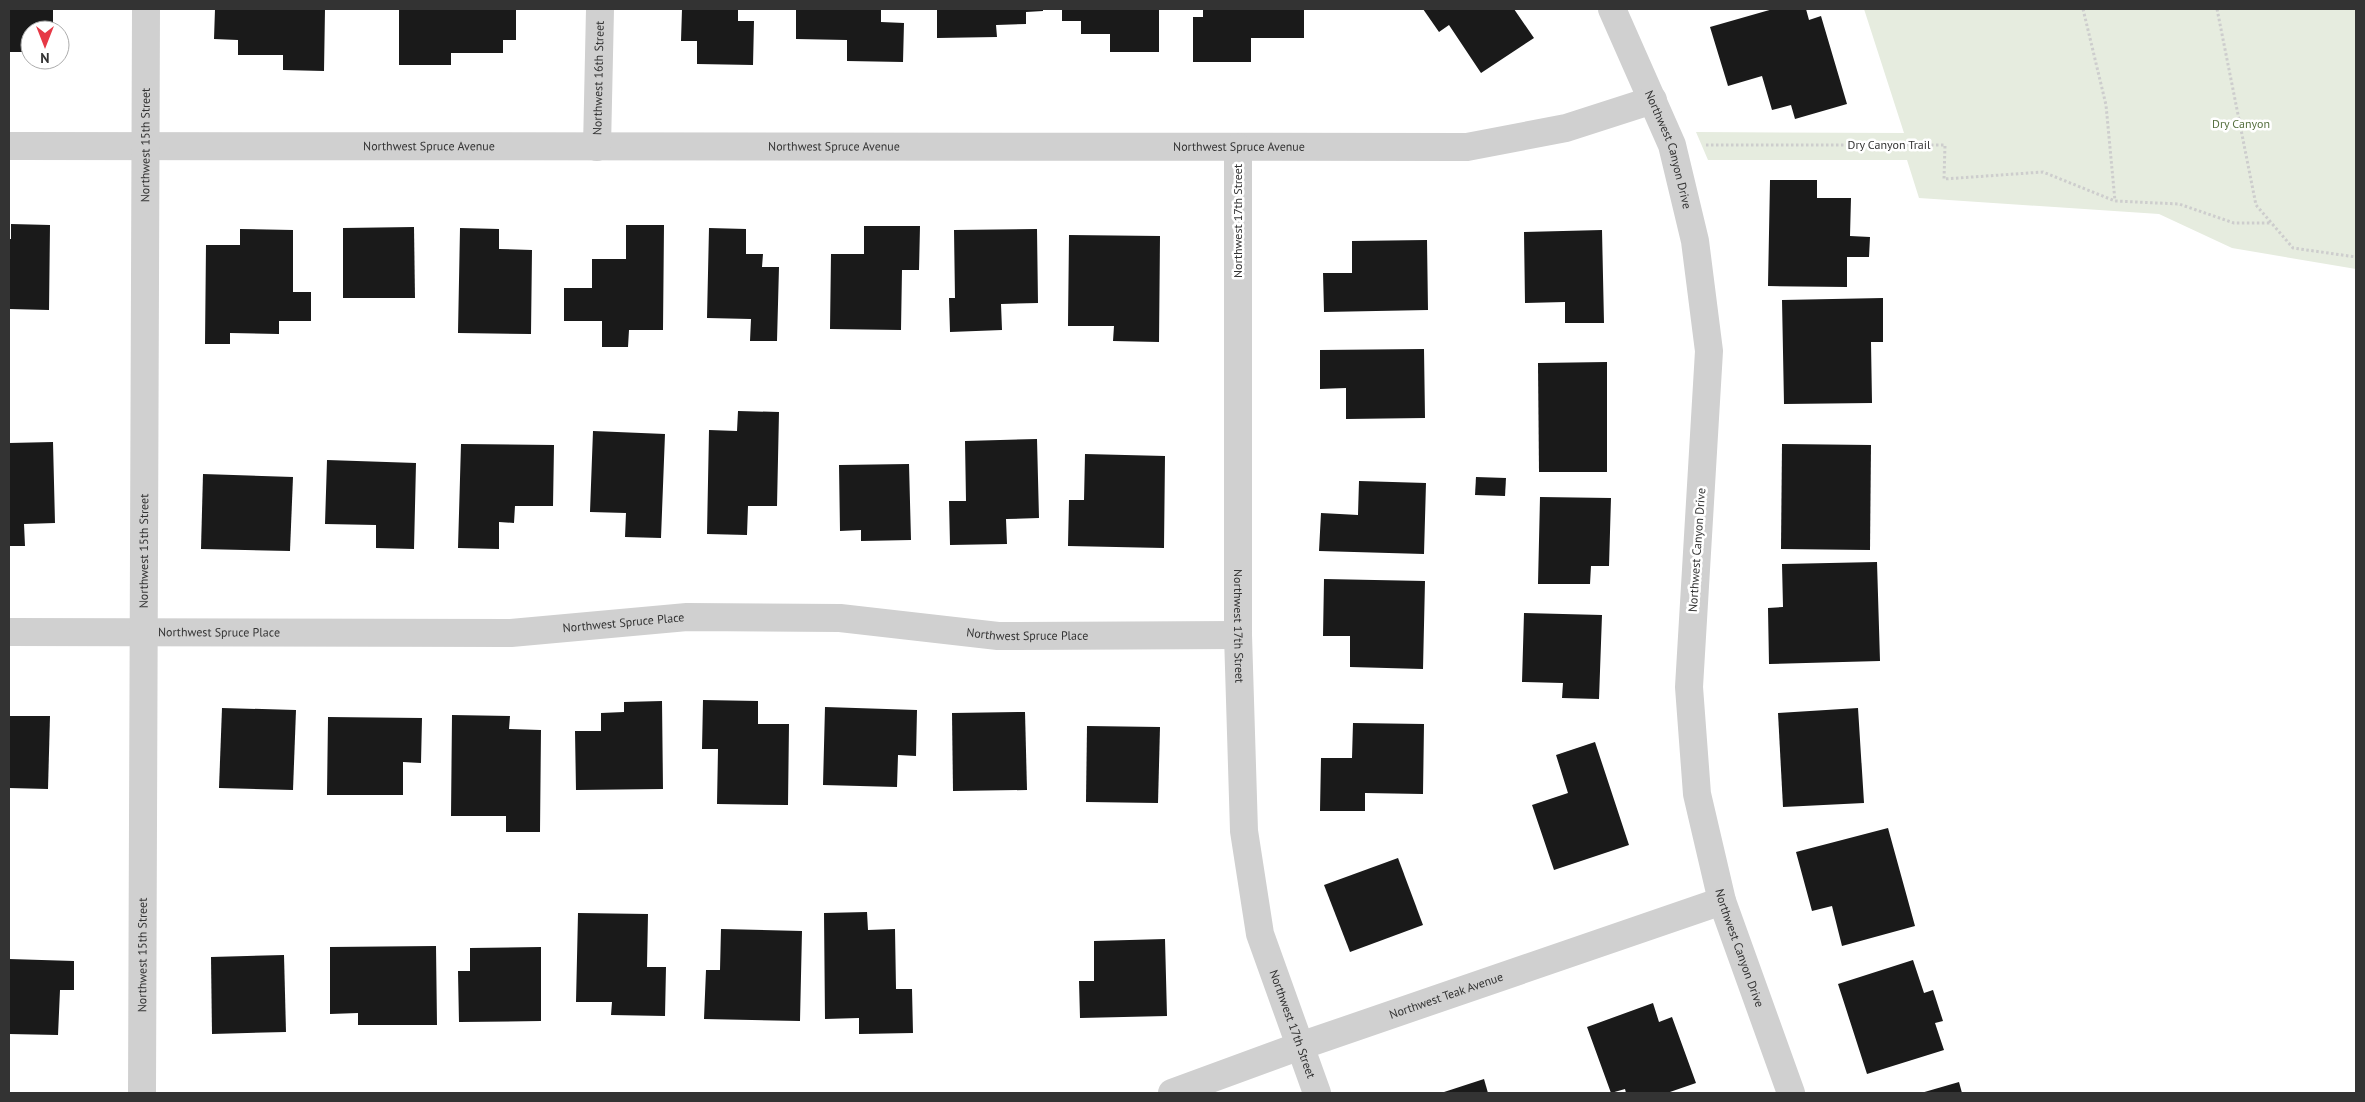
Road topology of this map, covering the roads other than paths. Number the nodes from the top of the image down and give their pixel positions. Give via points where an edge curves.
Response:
1 (146, 9) edge
2 (600, 9) edge
3 (1612, 9) edge
4 (1653, 100) junction
5 (9, 146) edge
6 (145, 146) junction
7 (597, 147) junction
8 (1238, 147) junction
9 (144, 631) junction
10 (9, 632) edge
11 (1238, 635) junction
12 (1722, 900) junction
13 (1300, 1046) junction
14 (142, 1093) edge
15 (1172, 1093) edge
16 (1317, 1093) edge
17 (1790, 1093) edge

1 - 6 street, Northwest 15th Street
2 - 7 street, Northwest 16th Street
3 - 4 street, Northwest Canyon Drive
4 - 8 street, Northwest Spruce Avenue via 1566,128 1467,147
4 - 12 street, Northwest Canyon Drive via 1672,145 1695,241 1709,351 1688,687 1697,794
5 - 6 street, Northwest Spruce Avenue
6 - 7 street, Northwest Spruce Avenue
6 - 9 street, Northwest 15th Street
7 - 8 street, Northwest Spruce Avenue
8 - 11 street, Northwest 17th Street
9 - 10 street, Northwest Spruce Place
9 - 11 street, Northwest Spruce Place via 511,633 687,617 840,618 998,636
9 - 14 street, Northwest 15th Street
11 - 13 street, Northwest 17th Street via 1244,831 1260,934
12 - 13 street, Northwest Teak Avenue
12 - 17 street, Northwest Canyon Drive
13 - 15 street, Northwest Teak Avenue
13 - 16 street, Northwest 17th Street

